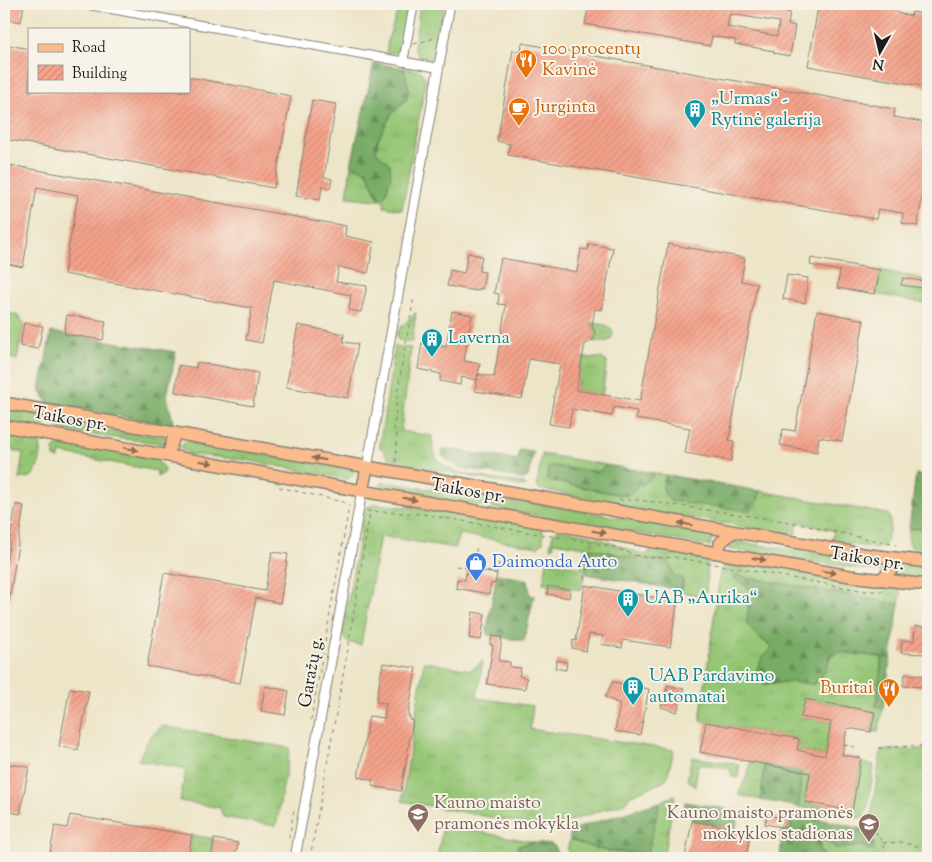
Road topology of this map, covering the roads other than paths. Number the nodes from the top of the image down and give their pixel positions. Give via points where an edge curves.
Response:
1 (83, 4) edge
2 (414, 4) edge
3 (450, 4) edge
4 (403, 62) junction
5 (439, 68) junction
6 (4, 403) edge
7 (56, 412) junction
8 (4, 426) edge
9 (175, 433) junction
10 (52, 434) junction
11 (168, 455) junction
12 (367, 468) junction
13 (362, 491) junction
14 (733, 532) junction
15 (719, 552) junction
16 (894, 559) junction
17 (928, 562) edge
18 (880, 580) junction
19 (928, 585) edge
20 (295, 858) edge

1 - 4 street
2 - 4 street
3 - 5 street
4 - 5 street
5 - 12 street
6 - 7 main road, Taikos pr.
7 - 9 main road, Taikos pr.
7 - 10 main road
8 - 10 main road, Taikos pr.
9 - 11 main road
12 -> 9 main road, Taikos pr.
10 -> 11 main road, Taikos pr.
11 -> 13 main road, Taikos pr.
12 - 13 main road
14 -> 12 main road, Taikos pr.
13 -> 15 main road, Taikos pr.
13 - 20 street, Garažų g.
14 - 15 main road via 720,543
14 - 16 main road, Taikos pr.
15 -> 18 main road, Taikos pr.
16 - 17 main road, Taikos pr.
16 - 18 main road via 892,569
18 - 19 main road, Taikos pr.

